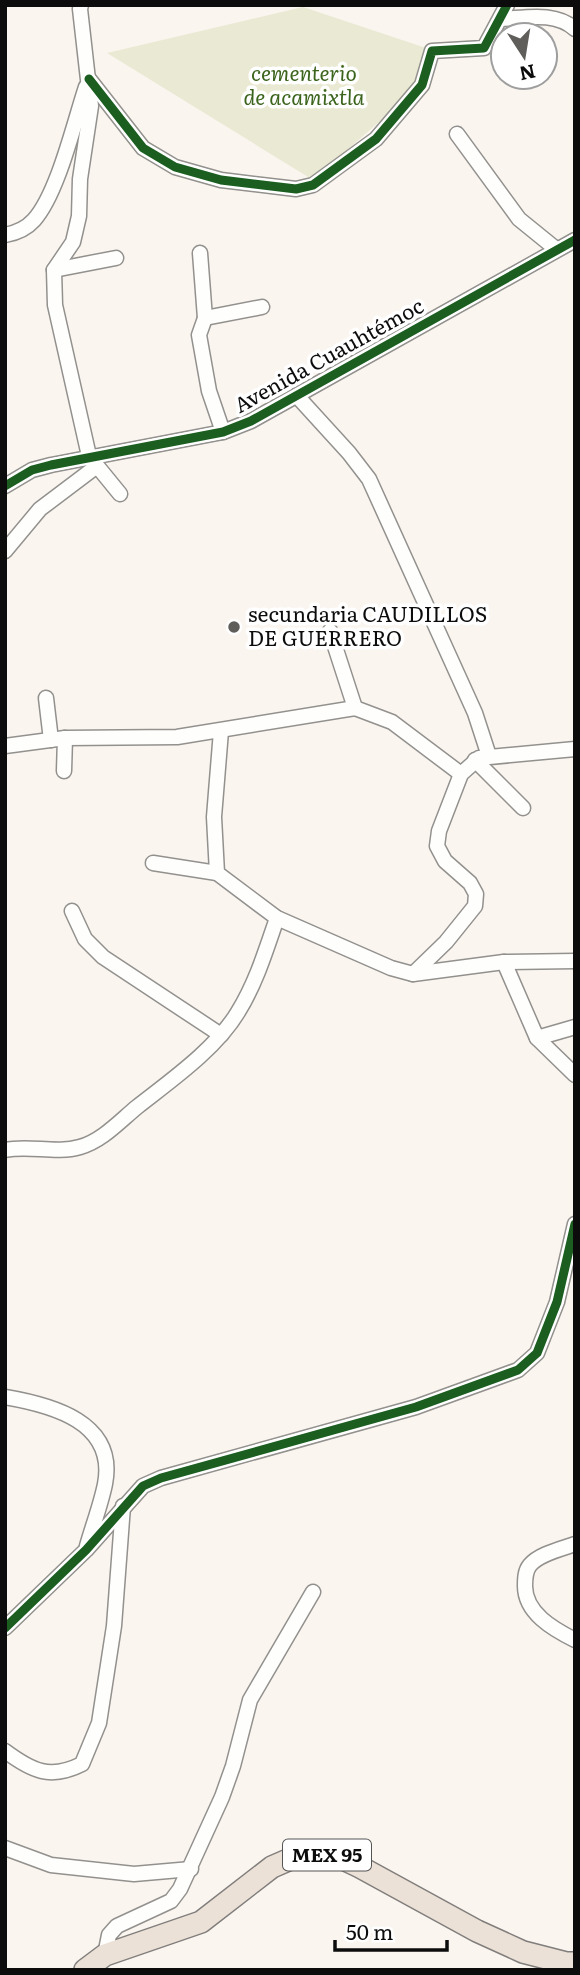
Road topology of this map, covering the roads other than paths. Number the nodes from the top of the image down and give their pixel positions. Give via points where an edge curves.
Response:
1 (77, 6) edge
2 (504, 12) edge
3 (575, 29) edge
4 (89, 79) junction
5 (457, 134) dead end
6 (5, 235) edge
7 (575, 240) edge
8 (556, 249) junction
9 (200, 253) dead end
10 (116, 258) dead end
11 (54, 270) junction
12 (262, 307) dead end
13 (205, 318) junction
14 (297, 396) junction
15 (223, 432) junction
16 (93, 461) junction
17 (5, 486) edge
18 (120, 494) dead end
19 (5, 551) edge
20 (330, 631) dead end
21 (46, 698) dead end
22 (355, 708) junction
23 (221, 731) junction
24 (58, 739) junction
25 (5, 746) edge
26 (575, 749) edge
27 (482, 758) junction
28 (64, 771) dead end
29 (461, 774) junction
30 (523, 808) dead end
31 (153, 863) dead end
32 (217, 873) junction
33 (72, 911) dead end
34 (277, 918) junction
35 (575, 961) edge
36 (504, 962) junction
37 (413, 974) junction
38 (575, 1027) edge
39 (221, 1035) junction
40 (537, 1038) junction
41 (575, 1075) edge
42 (5, 1150) edge
43 (575, 1224) edge
44 (5, 1396) edge
45 (123, 1506) junction
46 (575, 1544) edge
47 (86, 1550) junction
48 (313, 1592) dead end
49 (5, 1628) edge
50 (575, 1640) edge
51 (5, 1751) edge
52 (5, 1848) edge
53 (191, 1869) junction
54 (105, 1955) junction
55 (575, 1963) edge
56 (85, 1970) edge

1 - 4 street
2 - 3 street via 562,20
2 - 4 street via 484,48 432,51 422,85 376,139 313,185 296,189 221,180 175,167 142,148
4 - 6 street via 51,194 33,221 17,233
4 - 11 street via 91,106 79,216 73,242
5 - 8 street via 519,219
7 - 8 street, Avenida Cuauhtémoc
8 - 14 street, Avenida Cuauhtémoc
9 - 13 street
10 - 11 street
11 - 16 street via 55,305
12 - 13 street
13 - 15 street via 199,335 209,391
14 - 15 street, Avenida Cuauhtémoc
14 - 27 street via 369,479 475,713
15 - 16 street, Avenida Cuauhtémoc
16 - 17 street, Avenida Cuauhtémoc via 32,470
16 - 18 street
16 - 19 street via 40,509
20 - 22 street
21 - 24 street
22 - 23 street
22 - 29 street via 392,722
23 - 24 street via 177,737
23 - 32 street via 214,817
24 - 25 street
24 - 28 street
26 - 27 street
27 - 29 street
27 - 30 street
29 - 37 street via 437,846 444,861 470,883 476,894 475,906
31 - 32 street
32 - 34 street
33 - 39 street via 85,939 103,957
34 - 37 street
34 - 39 street via 256,979
35 - 36 street
36 - 37 street
36 - 40 street
38 - 40 street
39 - 42 street via 97,1139 61,1150
40 - 41 street
43 - 45 street via 557,1302 537,1353 518,1370 416,1408 161,1478 143,1486
44 - 47 street via 62,1412 96,1433 107,1470
45 - 47 street
45 - 51 street via 114,1626 99,1723 82,1764 64,1774 42,1772
46 - 50 street via 537,1559 525,1577 525,1597 537,1615
47 - 49 street
48 - 53 street via 250,1700 233,1766
52 - 53 street via 51,1865 134,1874
53 - 54 street via 171,1901 117,1926 109,1935
54 - 55 main road, MEX 95 via 201,1922 272,1867 295,1857 320,1854 360,1867 523,1952
54 - 56 main road, MEX 95

